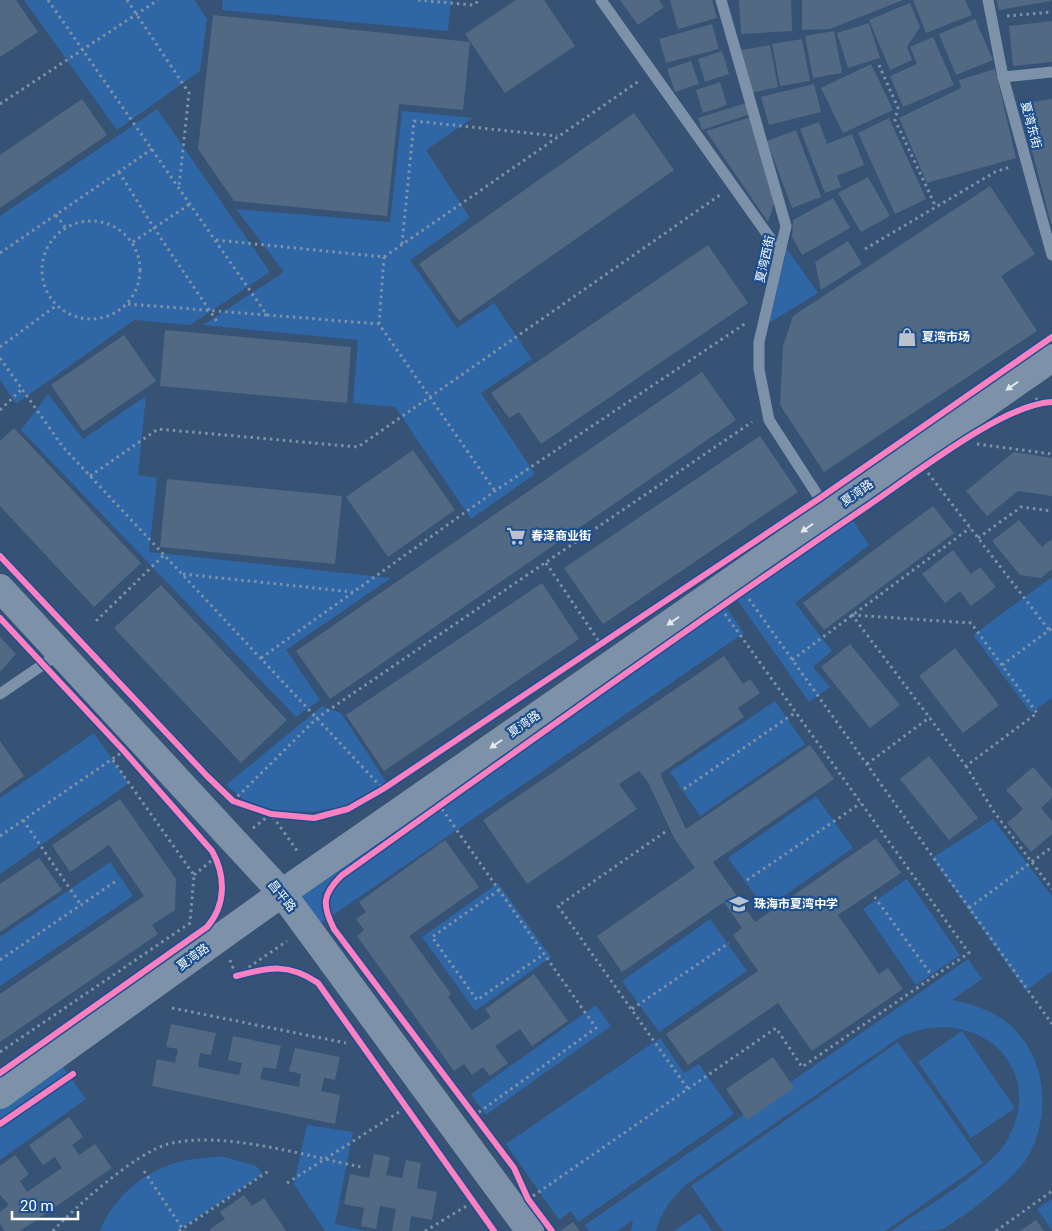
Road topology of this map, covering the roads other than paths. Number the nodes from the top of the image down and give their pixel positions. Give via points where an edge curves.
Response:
1 (601, 0) edge
2 (721, 0) edge
3 (988, 0) edge
4 (1052, 72) edge
5 (1003, 77) junction
6 (780, 252) junction
7 (1052, 255) edge
8 (1052, 358) edge
9 (829, 513) junction
10 (0, 588) edge
11 (60, 653) junction
12 (0, 694) edge
13 (282, 893) junction
14 (0, 1095) edge
15 (532, 1219) edge

1 - 6 lane
2 - 6 lane, 夏湾西街 via 786,226
3 - 5 lane, 夏湾东街
4 - 5 lane
5 - 7 lane, 夏湾东街
6 - 9 lane, 夏湾西街 via 759,342 759,369 769,420
8 -> 9 street, 夏湾路
9 -> 13 street, 夏湾路
10 - 11 street, 昌平路
11 - 12 lane
11 - 13 street, 昌平路
13 - 14 street, 夏湾路
13 - 15 street, 昌平路

